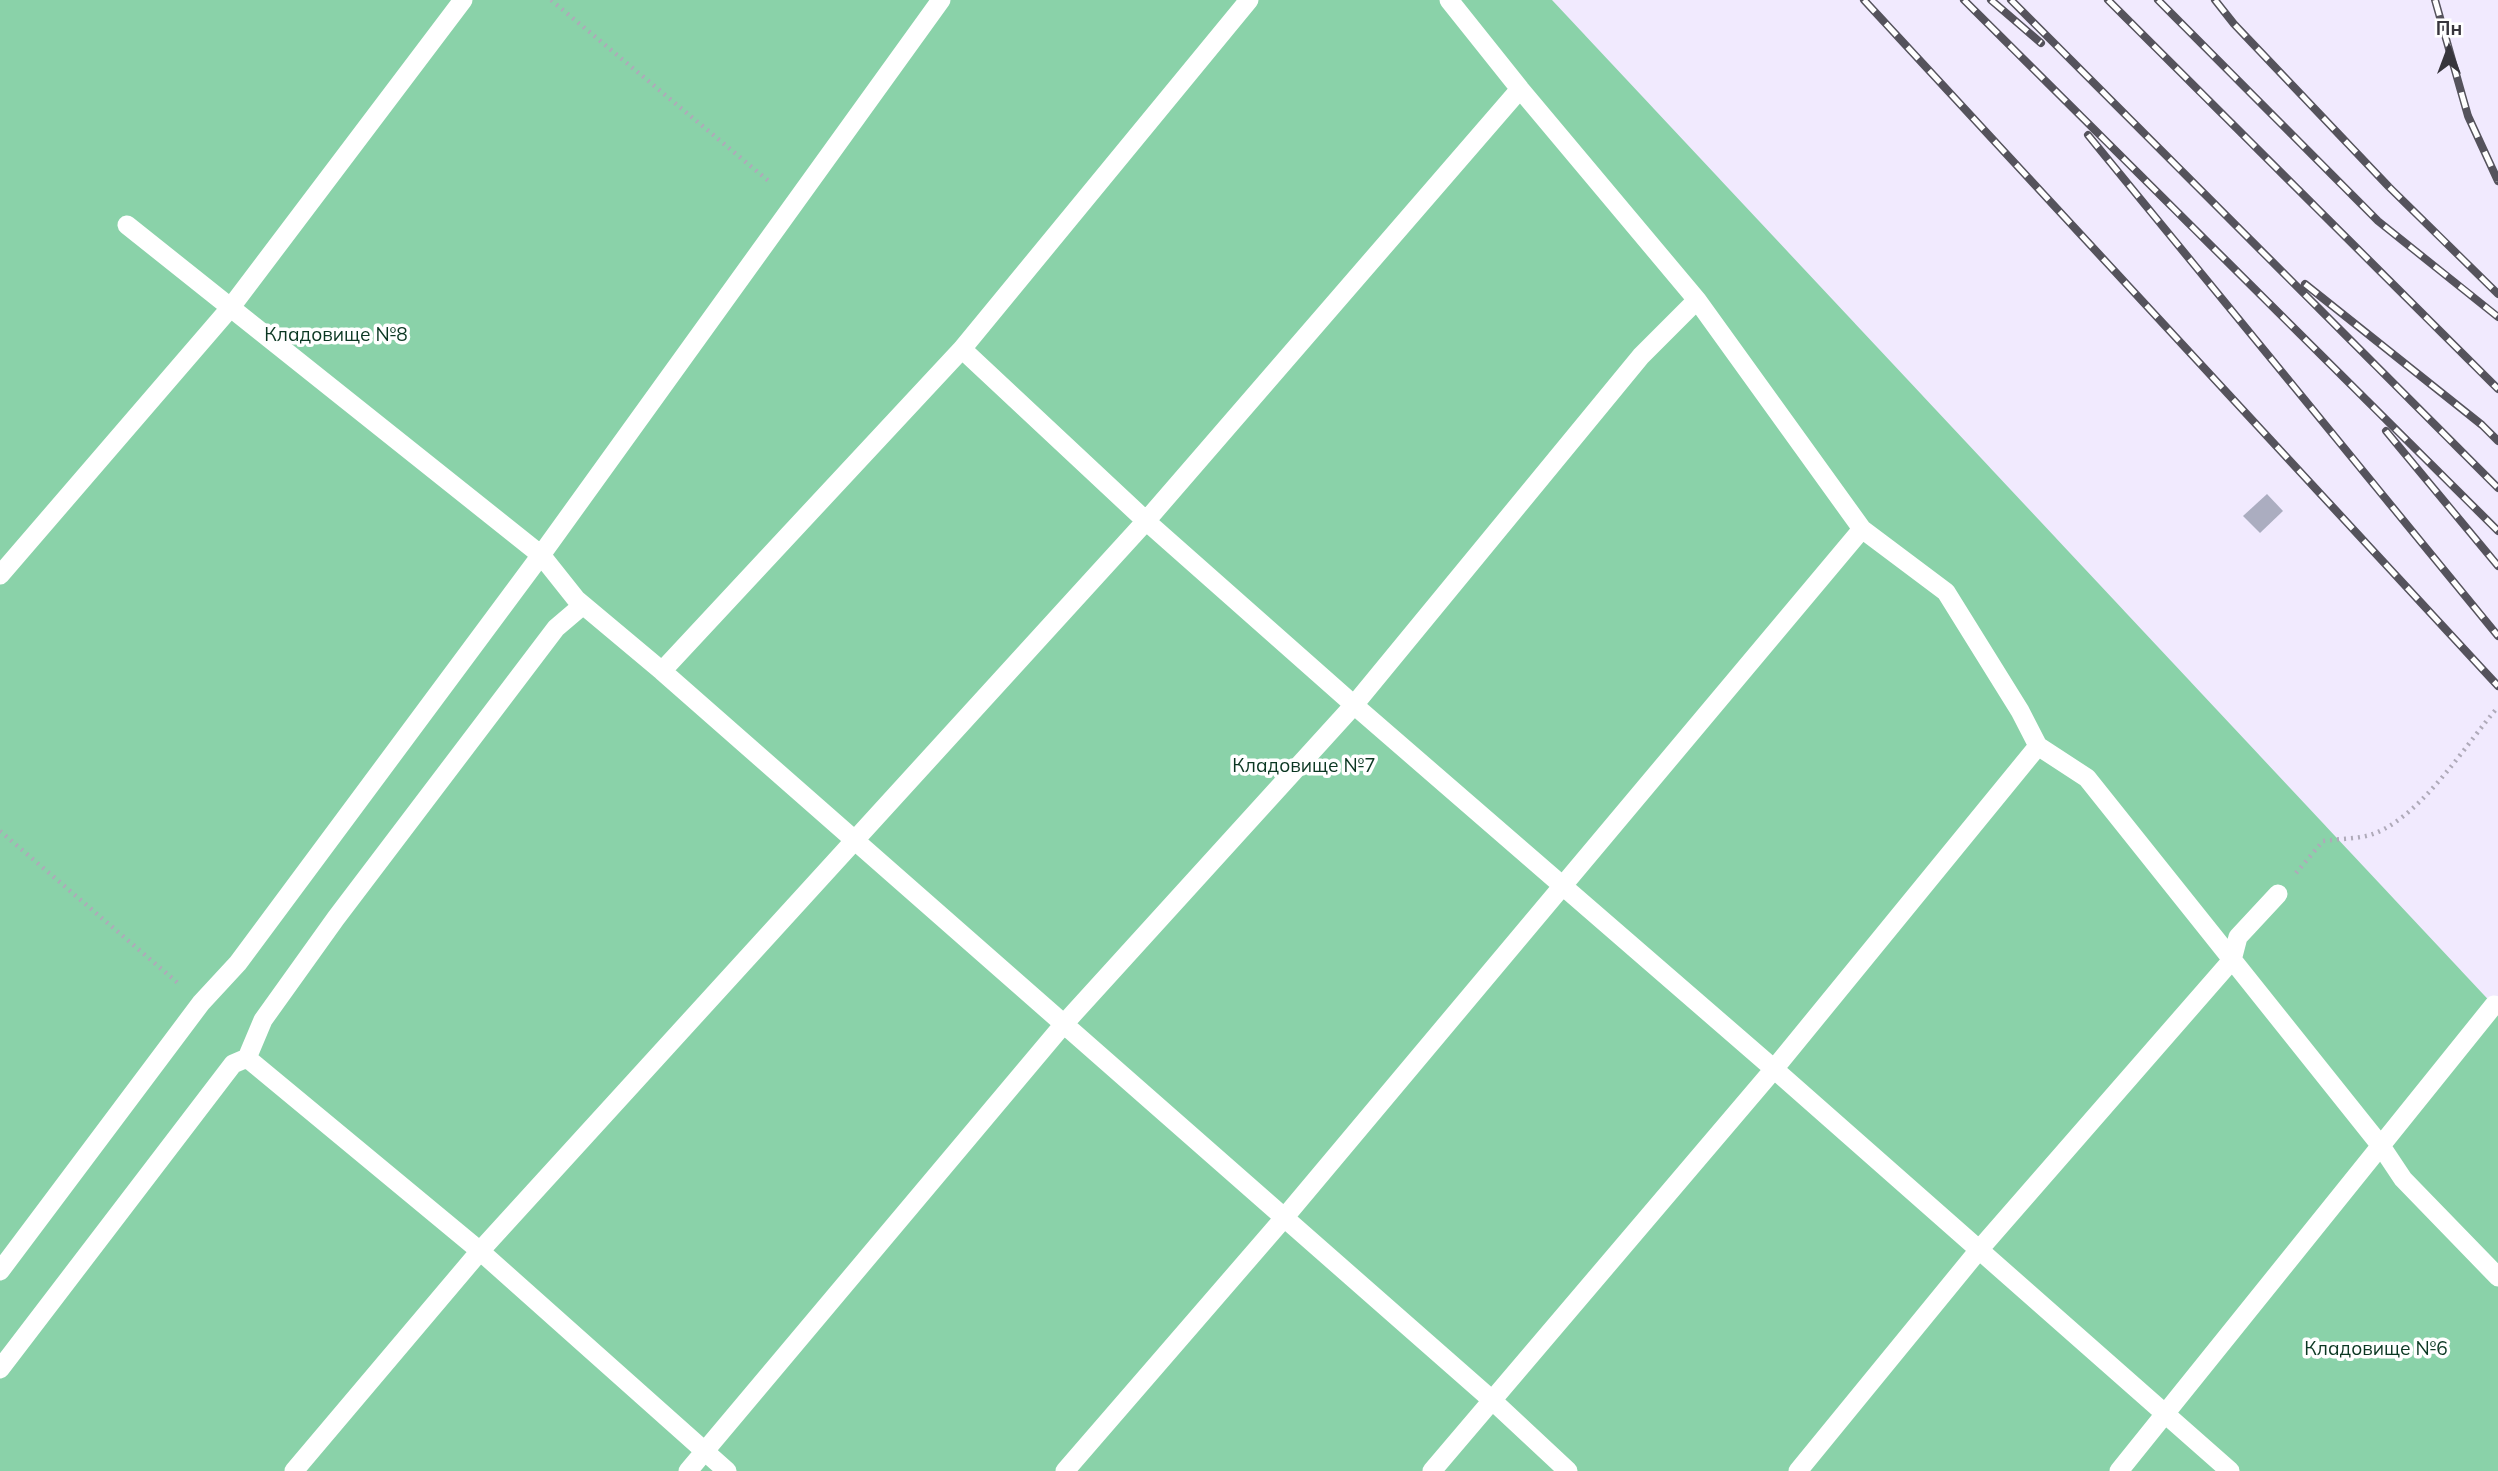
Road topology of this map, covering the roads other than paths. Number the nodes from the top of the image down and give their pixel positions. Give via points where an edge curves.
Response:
1 (463, 0) edge
2 (942, 0) edge
3 (1249, 0) edge
4 (1449, 0) edge
5 (1520, 89) junction
6 (127, 225) dead end
7 (1697, 300) junction
8 (231, 307) junction
9 (961, 349) junction
10 (1146, 521) junction
11 (1862, 529) junction
12 (541, 555) junction
13 (0, 575) edge
14 (583, 605) junction
15 (662, 671) junction
16 (1354, 705) junction
17 (2038, 746) junction
18 (857, 841) junction
19 (1561, 887) junction
20 (2278, 894) road end
21 (2232, 960) junction
22 (2494, 1005) dead end
23 (1063, 1025) junction
24 (247, 1058) junction
25 (1774, 1069) junction
26 (2381, 1146) junction
27 (1284, 1218) junction
28 (480, 1251) junction
29 (1978, 1251) junction
30 (0, 1271) edge
31 (2498, 1277) edge
32 (0, 1369) edge
33 (1493, 1401) junction
34 (2165, 1415) junction
35 (705, 1452) junction
36 (294, 1471) edge
37 (688, 1471) edge
38 (727, 1471) edge
39 (1065, 1471) edge
40 (1433, 1471) edge
41 (1568, 1471) edge
42 (1798, 1471) edge
43 (2119, 1471) edge
44 (2230, 1471) edge

1 - 8 lane
2 - 12 lane
3 - 9 lane
4 - 5 lane
5 - 7 lane
5 - 10 lane
6 - 8 lane
7 - 11 lane
7 - 16 lane via 1641,356
8 - 12 lane
8 - 13 lane
9 - 10 lane
9 - 15 lane
10 - 16 lane
10 - 18 lane
11 - 17 lane via 1946,592
11 - 19 lane
12 - 14 lane
12 - 30 lane via 238,962 201,1003
14 - 15 lane
14 - 24 lane via 555,628 336,918 263,1020
15 - 18 lane
16 - 19 lane
16 - 23 lane
17 - 21 lane via 2087,778
17 - 25 lane
18 - 23 lane
18 - 28 lane
19 - 25 lane
19 - 27 lane
20 - 21 lane via 2238,937
21 - 26 lane
21 - 29 lane
22 - 26 lane
23 - 27 lane
23 - 35 lane
24 - 28 lane
24 - 32 lane via 233,1064
25 - 29 lane
25 - 33 lane
26 - 31 lane via 2403,1179
26 - 34 lane
27 - 33 lane
27 - 39 lane
28 - 35 lane
28 - 36 lane
29 - 34 lane
29 - 42 lane
33 - 40 lane
33 - 41 lane
34 - 43 lane
34 - 44 lane
35 - 37 lane
35 - 38 lane

